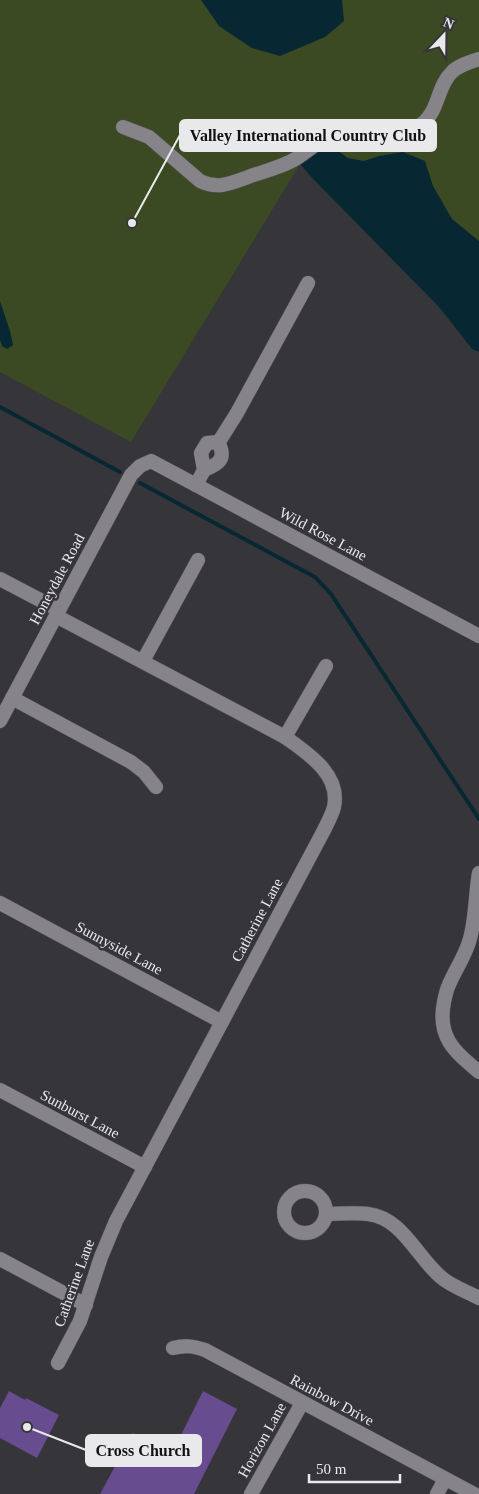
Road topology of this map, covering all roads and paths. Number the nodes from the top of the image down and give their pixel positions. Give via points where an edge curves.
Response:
1 (479, 59) edge
2 (123, 127) dead end
3 (308, 283) dead end
4 (151, 461) joint
5 (196, 485) junction
6 (198, 560) dead end
7 (0, 578) edge
8 (58, 613) junction
9 (479, 636) edge
10 (143, 661) junction
11 (326, 666) dead end
12 (12, 698) junction
13 (0, 721) edge
14 (285, 737) junction
15 (156, 787) dead end
16 (479, 873) edge
17 (0, 903) edge
18 (222, 1022) junction
19 (479, 1072) edge
20 (0, 1090) edge
21 (145, 1167) junction
22 (326, 1214) dead end
23 (0, 1259) edge
24 (479, 1298) edge
25 (86, 1305) junction
26 (173, 1348) dead end
27 (58, 1363) dead end
28 (302, 1402) junction
29 (446, 1479) junction
30 (251, 1494) edge
31 (437, 1494) edge
32 (474, 1494) edge

1 - 2 street via 453,70 430,115 415,128 395,133 330,136 296,159 225,185 208,185 200,181 148,137
3 - 5 street via 237,414 218,442 223,454 216,465 204,470
4 - 5 street, Wild Rose Lane
4 - 8 street, Honeydale Road via 131,475
5 - 9 street, Wild Rose Lane
6 - 10 street
7 - 8 street, Catherine Lane
8 - 10 street, Catherine Lane
8 - 12 street, Honeydale Road
10 - 14 street, Catherine Lane
11 - 14 street
12 - 13 street, Honeydale Road
12 - 15 street via 131,762
14 - 18 street, Catherine Lane via 315,759 324,770 335,793 334,806
16 - 19 street via 470,938 447,988 442,1013 442,1024 450,1044
17 - 18 street, Sunnyside Lane
18 - 21 street, Catherine Lane
20 - 21 street, Sunburst Lane
21 - 25 street, Catherine Lane via 108,1238
22 - 24 street via 368,1214 385,1220 399,1229 443,1280
23 - 25 street
25 - 27 street, Catherine Lane
26 - 28 street, Rainbow Drive via 193,1346 204,1350
28 - 29 street, Rainbow Drive
28 - 30 street, Horizon Lane
29 - 31 street
29 - 32 street, Rainbow Drive

